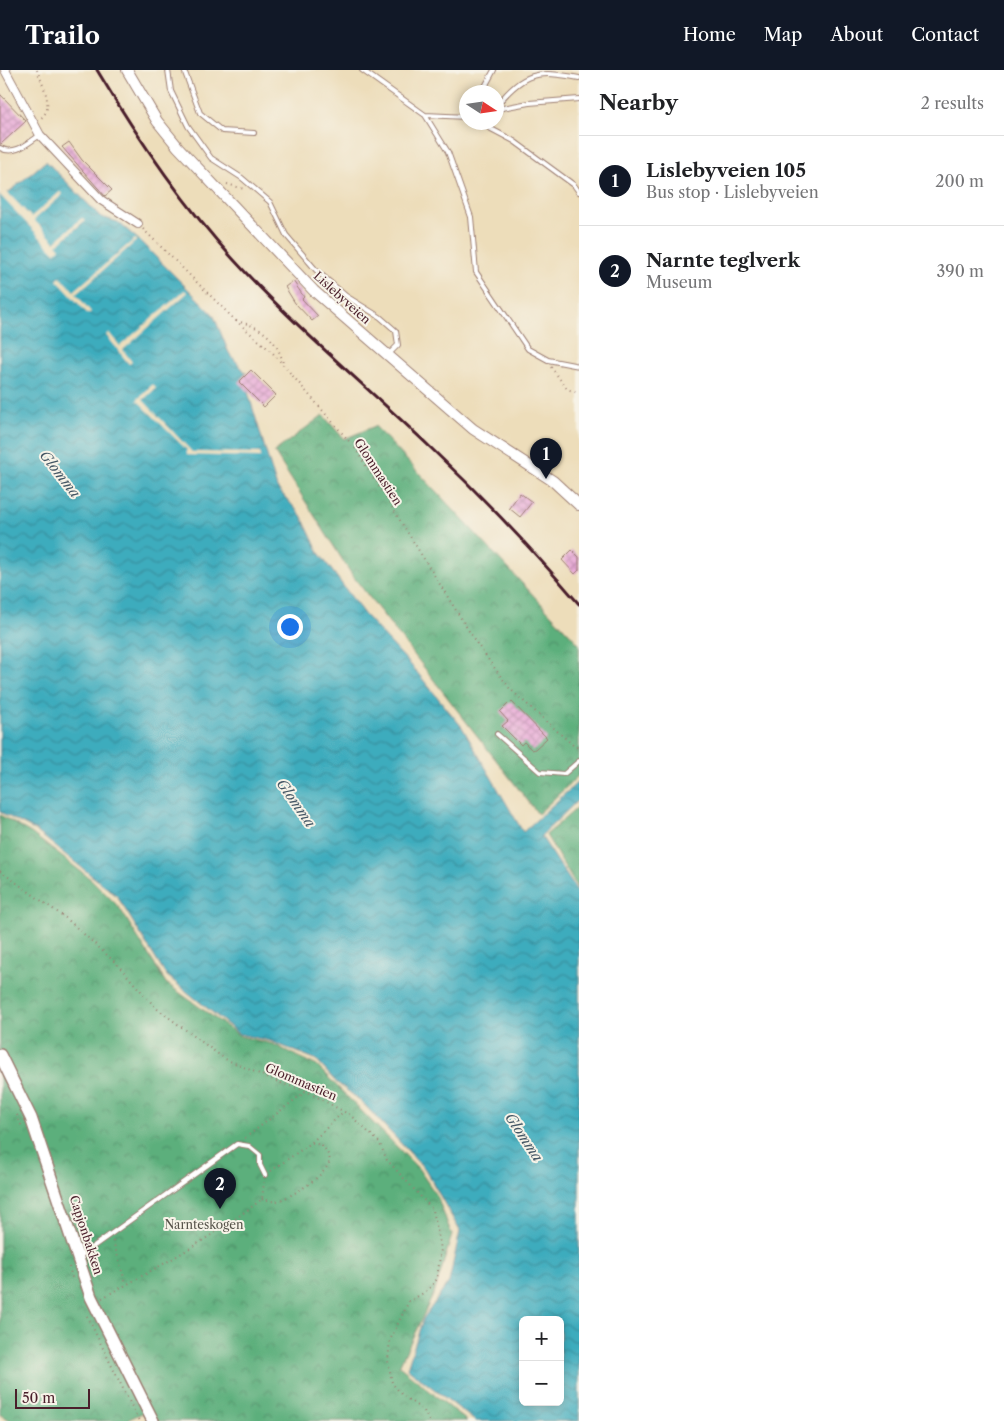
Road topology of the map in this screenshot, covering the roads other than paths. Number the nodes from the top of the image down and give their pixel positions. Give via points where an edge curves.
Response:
1 (5, 70) edge
2 (127, 70) edge
3 (168, 70) edge
4 (184, 70) edge
5 (362, 70) edge
6 (494, 70) edge
7 (579, 78) edge
8 (486, 85) edge
9 (504, 96) edge
10 (579, 99) edge
11 (504, 106) edge
12 (426, 115) junction
13 (459, 117) edge
14 (493, 130) edge
15 (254, 133) dead end
16 (40, 134) junction
17 (0, 148) edge
18 (574, 185) junction
19 (579, 188) edge
20 (579, 192) edge
21 (138, 224) road end
22 (388, 356) junction
23 (579, 366) edge
24 (579, 505) edge
25 (497, 734) dead end
26 (579, 761) edge
27 (0, 1055) edge
28 (265, 1175) road end
29 (78, 1258) junction
30 (153, 1421) edge

1 - 16 street
2 - 22 street, Lislebyveien via 157,121 178,146 314,292
3 - 22 lane via 171,91 183,117 211,158 270,202 286,235 316,270 396,331 398,345
4 - 15 lane via 200,114 222,132
5 - 12 lane
6 - 8 lane
7 - 9 lane via 554,72 536,73 512,86
10 - 11 lane
12 - 13 lane
12 - 23 lane via 448,152 471,217 476,272 528,348 548,360
14 - 18 lane via 514,141
16 - 17 lane via 17,150 9,152
16 - 21 street via 101,200
18 - 19 lane
18 - 20 lane
22 - 24 street, Lislebyveien via 473,429 553,481
25 - 26 lane via 540,772 564,774
27 - 29 main road, Capjonbakken via 31,1118
28 - 29 lane via 260,1155 249,1146 237,1144
29 - 30 main road, Capjonbakken via 94,1303

